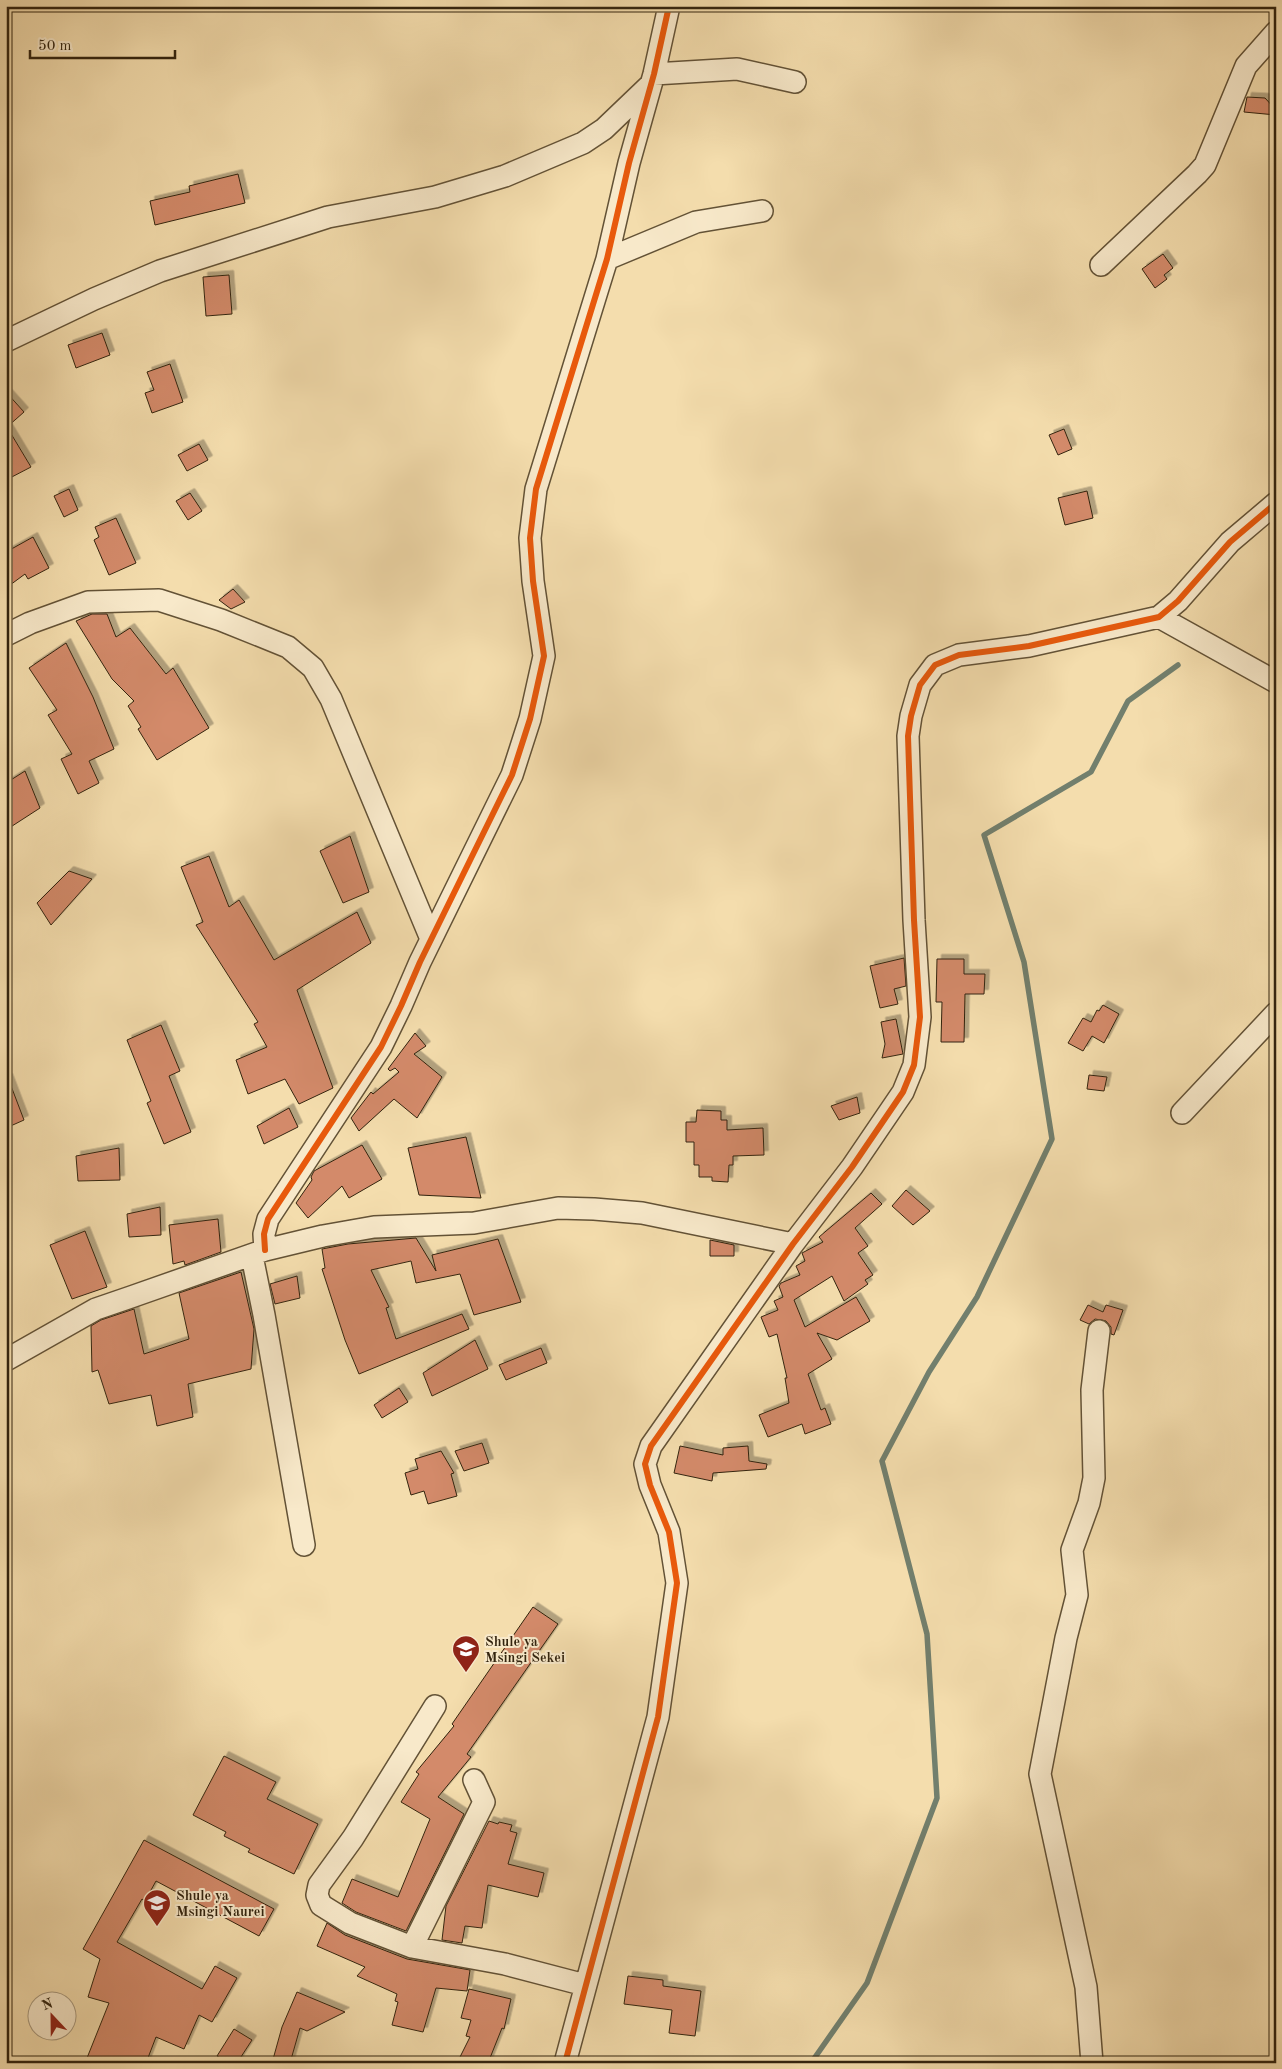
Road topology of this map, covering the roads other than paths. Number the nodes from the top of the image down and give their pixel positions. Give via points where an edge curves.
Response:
1 (669, 6) edge
2 (1276, 32) edge
3 (652, 80) junction
4 (795, 82) dead end
5 (762, 210) dead end
6 (607, 259) junction
7 (1101, 265) dead end
8 (6, 341) edge
9 (1276, 502) edge
10 (1159, 617) junction
11 (6, 635) edge
12 (1276, 682) edge
13 (431, 939) junction
14 (1276, 1014) edge
15 (1182, 1113) dead end
16 (793, 1244) junction
17 (258, 1253) junction
18 (1099, 1331) dead end
19 (6, 1360) edge
20 (304, 1545) dead end
21 (435, 1706) dead end
22 (474, 1780) dead end
23 (412, 1946) junction
24 (585, 1985) junction
25 (565, 2063) edge
26 (1092, 2063) edge

1 - 3 street
2 - 7 street via 1246,66 1205,164
3 - 4 street via 738,69
3 - 6 street
3 - 8 street via 604,129 583,143 505,176 435,197 328,217 169,268
5 - 6 street via 696,222
6 - 13 street via 536,489 530,538 544,656 530,719 512,775
9 - 10 street via 1230,542 1178,601
10 - 12 street
10 - 16 street via 1029,646 959,655 935,665 920,685 908,736 920,1016 914,1065 903,1092 852,1167
11 - 13 street via 88,602 159,600 260,634 288,647 313,668 331,699
13 - 17 street via 381,1047 268,1219
14 - 15 street
16 - 17 street via 642,1213 558,1208 474,1223 374,1228 323,1236
16 - 24 street via 651,1446 644,1464 669,1532 677,1584 658,1717
17 - 19 street via 96,1309
17 - 20 street via 264,1314
18 - 26 street via 1092,1390 1094,1478 1089,1503 1072,1550 1077,1596 1040,1774 1086,1987
21 - 23 street via 353,1838 319,1885 317,1894 321,1905 350,1923
22 - 23 street via 484,1802
23 - 24 street via 504,1964
24 - 25 street

